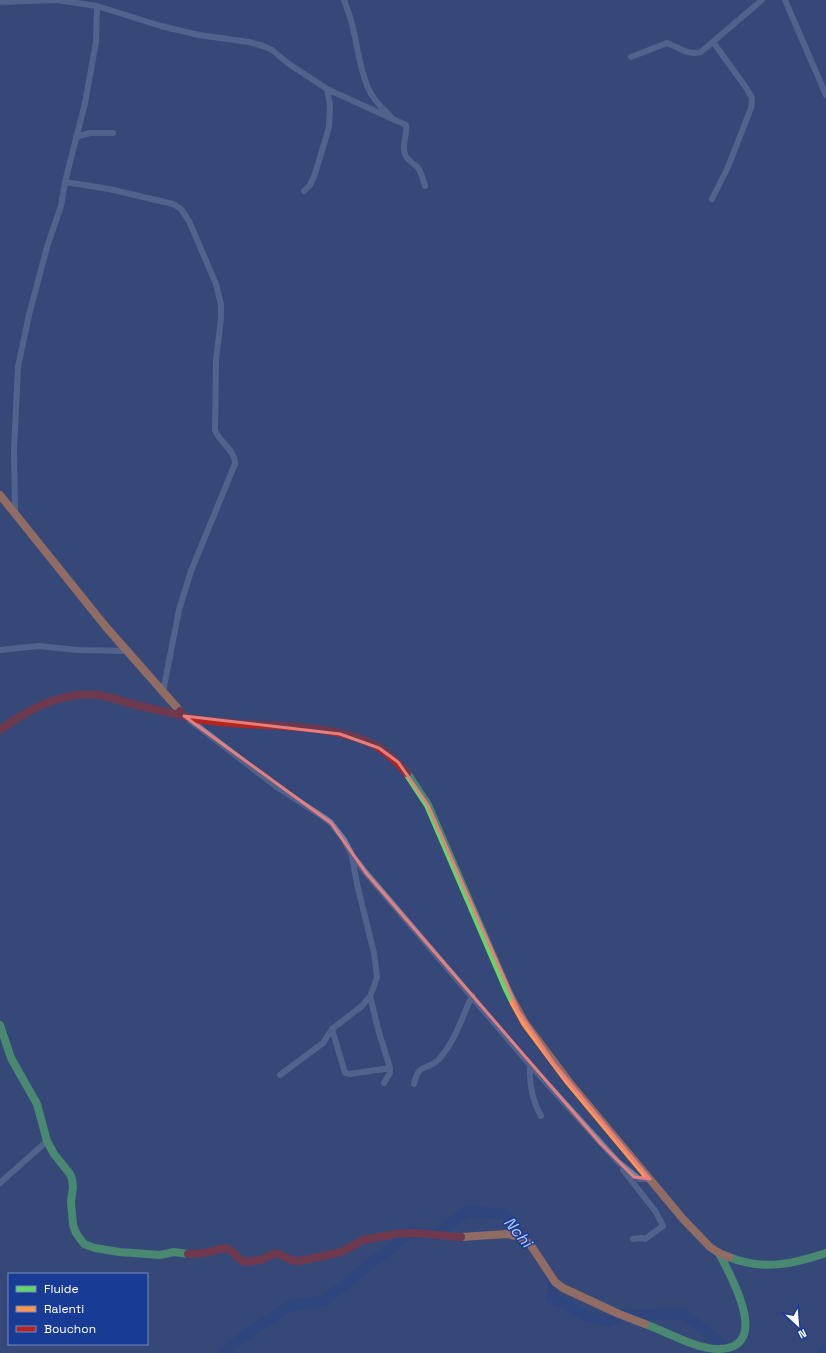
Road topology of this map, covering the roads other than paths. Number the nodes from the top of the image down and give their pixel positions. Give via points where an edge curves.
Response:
1 (344, 0) edge
2 (762, 0) edge
3 (785, 0) edge
4 (0, 2) edge
5 (96, 6) junction
6 (713, 42) junction
7 (631, 57) dead end
8 (327, 89) junction
9 (826, 95) edge
10 (393, 119) junction
11 (112, 133) dead end
12 (76, 137) junction
13 (65, 182) junction
14 (425, 186) dead end
15 (304, 191) dead end
16 (712, 199) dead end
17 (0, 495) edge
18 (15, 514) junction
19 (0, 650) edge
20 (127, 651) junction
21 (163, 692) junction
22 (184, 716) junction
23 (0, 730) edge
24 (352, 856) junction
25 (370, 996) junction
26 (472, 996) junction
27 (0, 1025) edge
28 (332, 1029) junction
29 (1, 1033) edge
30 (530, 1065) junction
31 (390, 1068) junction
32 (280, 1076) dead end
33 (384, 1083) dead end
34 (414, 1084) dead end
35 (541, 1116) dead end
36 (47, 1141) junction
37 (618, 1162) junction
38 (650, 1179) junction
39 (0, 1183) edge
40 (633, 1240) dead end
41 (719, 1253) junction
42 (826, 1253) edge

1 - 10 street via 369,92
2 - 6 street
3 - 9 street
4 - 5 street via 57,0
5 - 8 street via 198,35 263,46
5 - 12 street via 96,42
6 - 7 street via 696,54 667,43
6 - 16 street via 752,98 751,108
8 - 10 street
8 - 15 street via 330,105 328,127 315,174
10 - 14 street via 406,125 404,153 418,168
11 - 12 street via 90,133
12 - 13 street
13 - 18 street via 61,206 47,247 18,367 14,450
13 - 21 street via 134,194 173,204 181,209 189,221 216,284 221,305 222,319 216,360 215,430 235,457 235,464 191,571 179,610
17 - 18 main road
18 - 20 main road
19 - 20 street via 39,646
20 - 21 main road
21 - 22 main road
22 - 23 main road via 109,697 84,695 38,707 24,713
22 - 24 street via 277,787 331,823
22 - 38 main road via 340,734 379,748 398,762 416,784 428,805 507,989 525,1023 569,1082
24 - 25 street via 376,967 377,977
24 - 26 street
25 - 28 street via 354,1013
25 - 31 street
26 - 30 street
26 - 34 street via 449,1046 440,1059 418,1070
27 - 29 main road
28 - 31 street via 345,1073
28 - 32 street via 323,1042
29 - 36 main road via 11,1058 36,1104
30 - 35 street via 531,1092
30 - 37 street
31 - 33 street
36 - 39 street
36 - 41 main road via 72,1180 72,1218 76,1232 87,1246 119,1252 192,1254 225,1248 246,1262 260,1260 276,1253 300,1261 341,1252 363,1240 395,1234 458,1237 507,1234 527,1242 555,1282 569,1291 695,1344 716,1349 736,1345 743,1336 746,1326 744,1309 735,1283
37 - 38 street via 639,1179
37 - 40 street via 656,1212 663,1226 645,1239
38 - 41 main road via 700,1238
41 - 42 main road via 743,1263 760,1265 779,1265

